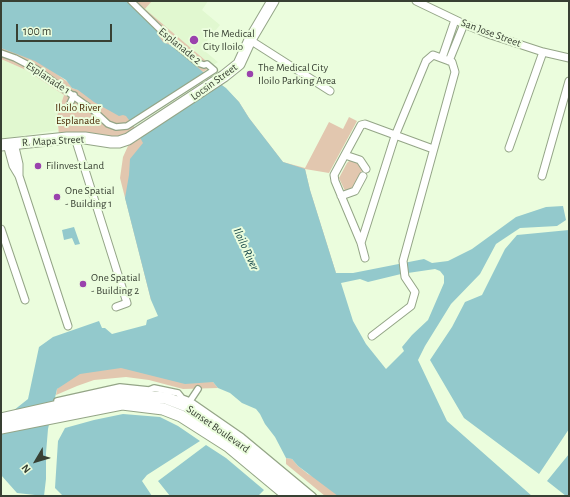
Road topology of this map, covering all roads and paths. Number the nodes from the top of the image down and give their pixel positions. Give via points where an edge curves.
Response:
1 (131, 1) edge
2 (272, 1) edge
3 (416, 1) edge
4 (455, 20) junction
5 (464, 24) junction
6 (250, 40) junction
7 (543, 52) junction
8 (1, 53) edge
9 (569, 58) edge
10 (446, 59) junction
11 (569, 81) edge
12 (330, 92) dead end
13 (74, 95) junction
14 (68, 108) dead end
15 (132, 124) joint
16 (395, 136) junction
17 (75, 138) junction
18 (128, 139) joint
19 (7, 144) edge
20 (509, 148) dead end
21 (433, 149) junction
22 (345, 155) junction
23 (542, 176) dead end
24 (341, 196) junction
25 (1, 229) edge
26 (361, 243) junction
27 (364, 258) dead end
28 (25, 300) dead end
29 (116, 307) dead end
30 (68, 326) dead end
31 (372, 336) dead end
32 (198, 389) dead end
33 (190, 401) junction
34 (58, 407) junction
35 (1, 419) edge
36 (1, 428) edge
37 (288, 496) edge
38 (303, 496) edge
39 (313, 496) edge

1 - 15 street, Esplanade 2 via 198,63 208,64 212,72
2 - 6 main road, Locsin Street
3 - 4 street, San Jose Street
4 - 5 street, San Jose Street
4 - 10 street
5 - 7 street, San Jose Street
5 - 10 street
6 - 12 street
6 - 18 main road, Locsin Street via 239,64
7 - 9 street, San Jose Street
7 - 20 street
8 - 13 street, Esplanade 1 via 36,69
10 - 16 street via 433,56 426,61
10 - 21 street via 452,62 455,72
11 - 23 street
13 - 14 street
13 - 15 street, Esplanade 1 via 112,126
16 - 21 street
16 - 22 street via 362,125
16 - 26 street
17 - 18 main road, R. Mapa Street via 111,142
17 - 19 main road, R. Mapa Street
17 - 29 street via 127,303
19 - 30 street
21 - 31 street via 403,261 404,277 415,292 411,306
22 - 24 street via 334,175
22 - 24 street via 360,160 364,173 355,191
24 - 26 street
25 - 28 street
26 - 27 street
32 - 33 street
33 - 34 street via 178,393 165,390 120,387
33 - 39 street via 242,437
34 - 35 main road, Sunset Boulevard
34 - 36 main road, Sunset Boulevard
34 - 37 main road, Sunset Boulevard via 122,404 163,408 181,416 228,446
34 - 38 main road, Sunset Boulevard via 122,394 166,398 187,406 236,441

